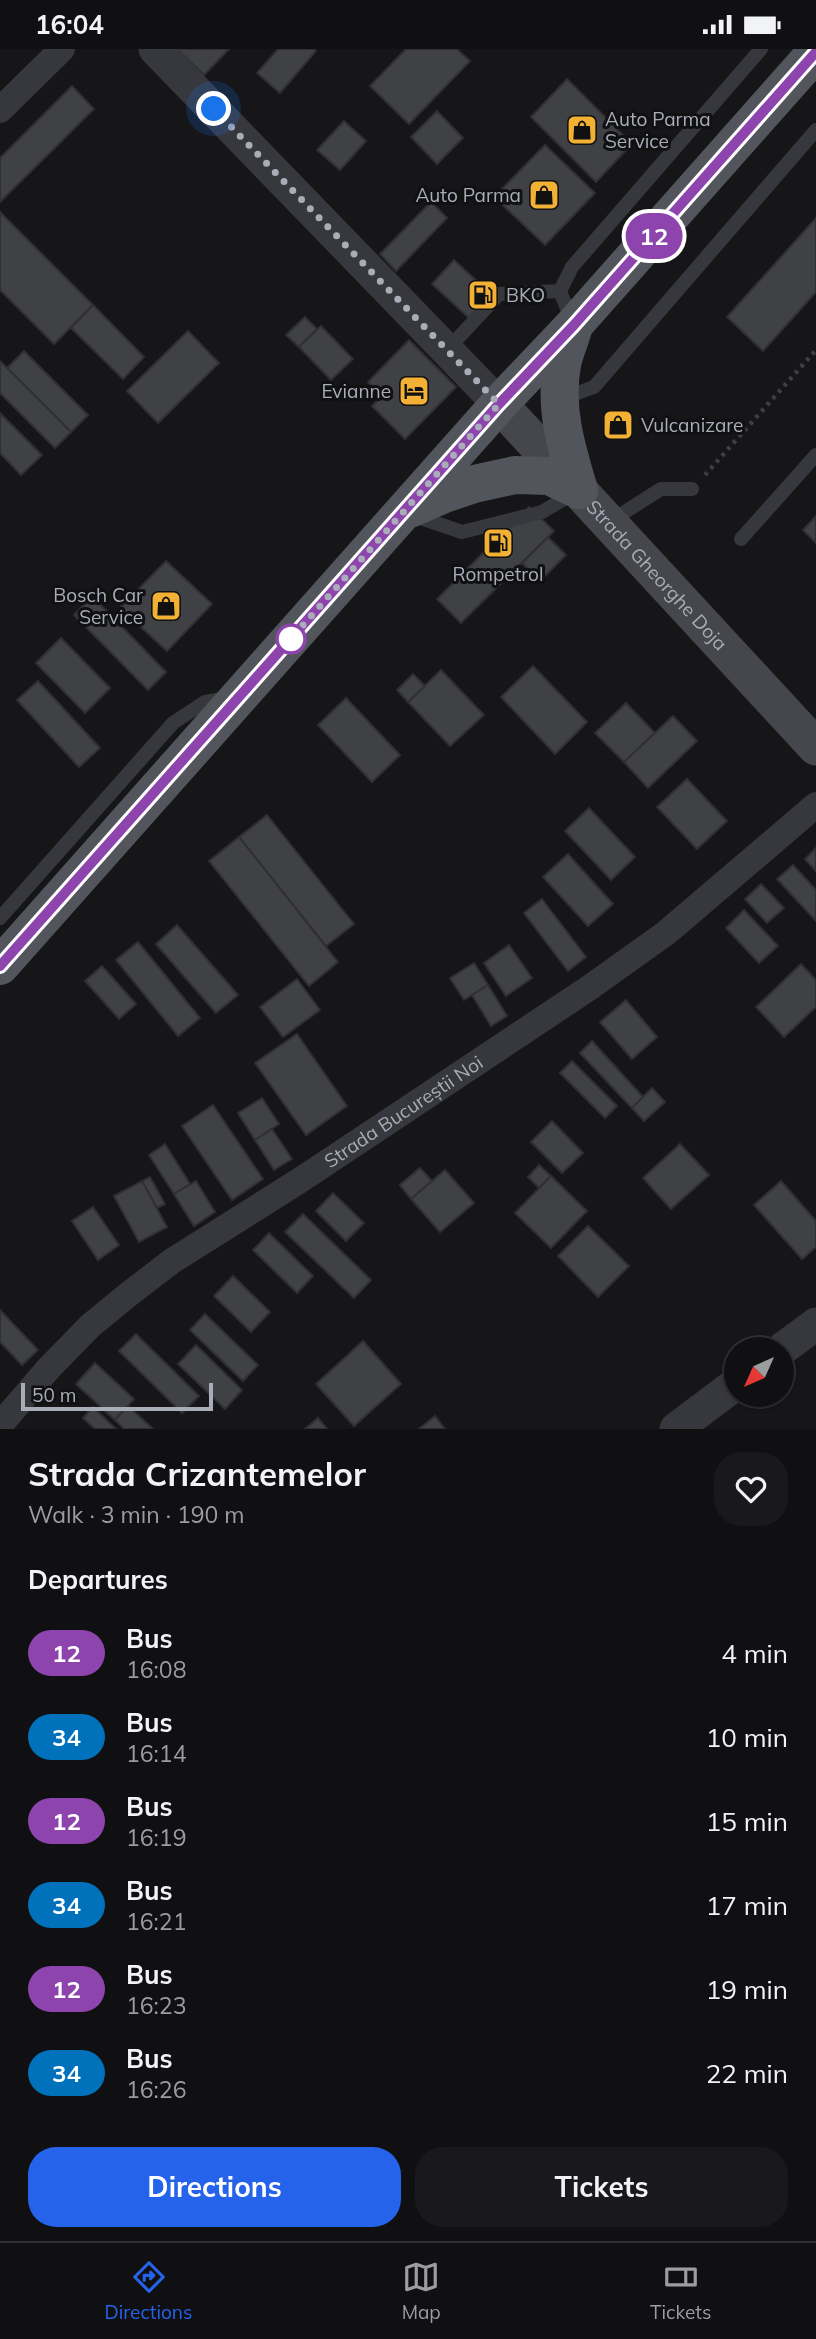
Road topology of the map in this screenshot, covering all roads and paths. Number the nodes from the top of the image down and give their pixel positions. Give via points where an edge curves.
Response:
1 (62, 49) edge
2 (155, 49) edge
3 (761, 49) edge
4 (816, 52) edge
5 (0, 110) edge
6 (816, 130) edge
7 (560, 291) junction
8 (574, 325) junction
9 (447, 350) junction
10 (816, 350) edge
11 (560, 400) junction
12 (499, 404) junction
13 (816, 456) edge
14 (692, 489) joint
15 (579, 490) junction
16 (404, 512) junction
17 (609, 522) junction
18 (741, 539) dead end
19 (240, 696) junction
20 (816, 747) edge
21 (816, 805) edge
22 (0, 918) edge
23 (0, 966) edge
24 (816, 1324) edge
25 (794, 1340) edge
26 (724, 1393) edge
27 (0, 1425) edge
28 (676, 1429) edge

1 - 5 street
2 - 9 street
3 - 7 lane via 572,267
4 - 8 main road
6 - 11 lane via 594,387
7 - 8 lane
7 - 9 lane via 499,295
8 - 11 main road via 562,365
8 - 12 main road
9 - 12 street
10 - 14 path
11 - 15 main road via 561,424
12 - 15 main road, Strada Gheorghe Doja
12 - 16 main road
13 - 18 lane
14 - 17 lane via 661,489
15 - 16 main road via 550,476 515,475 454,491
15 - 17 main road, Strada Gheorghe Doja
16 - 19 main road
17 - 20 main road, Strada Gheorghe Doja
19 - 22 lane via 205,702 173,723
19 - 23 main road
21 - 27 street, Strada Bucureștii Noi via 666,933 589,988 172,1261 90,1326
24 - 25 street
26 - 28 street

